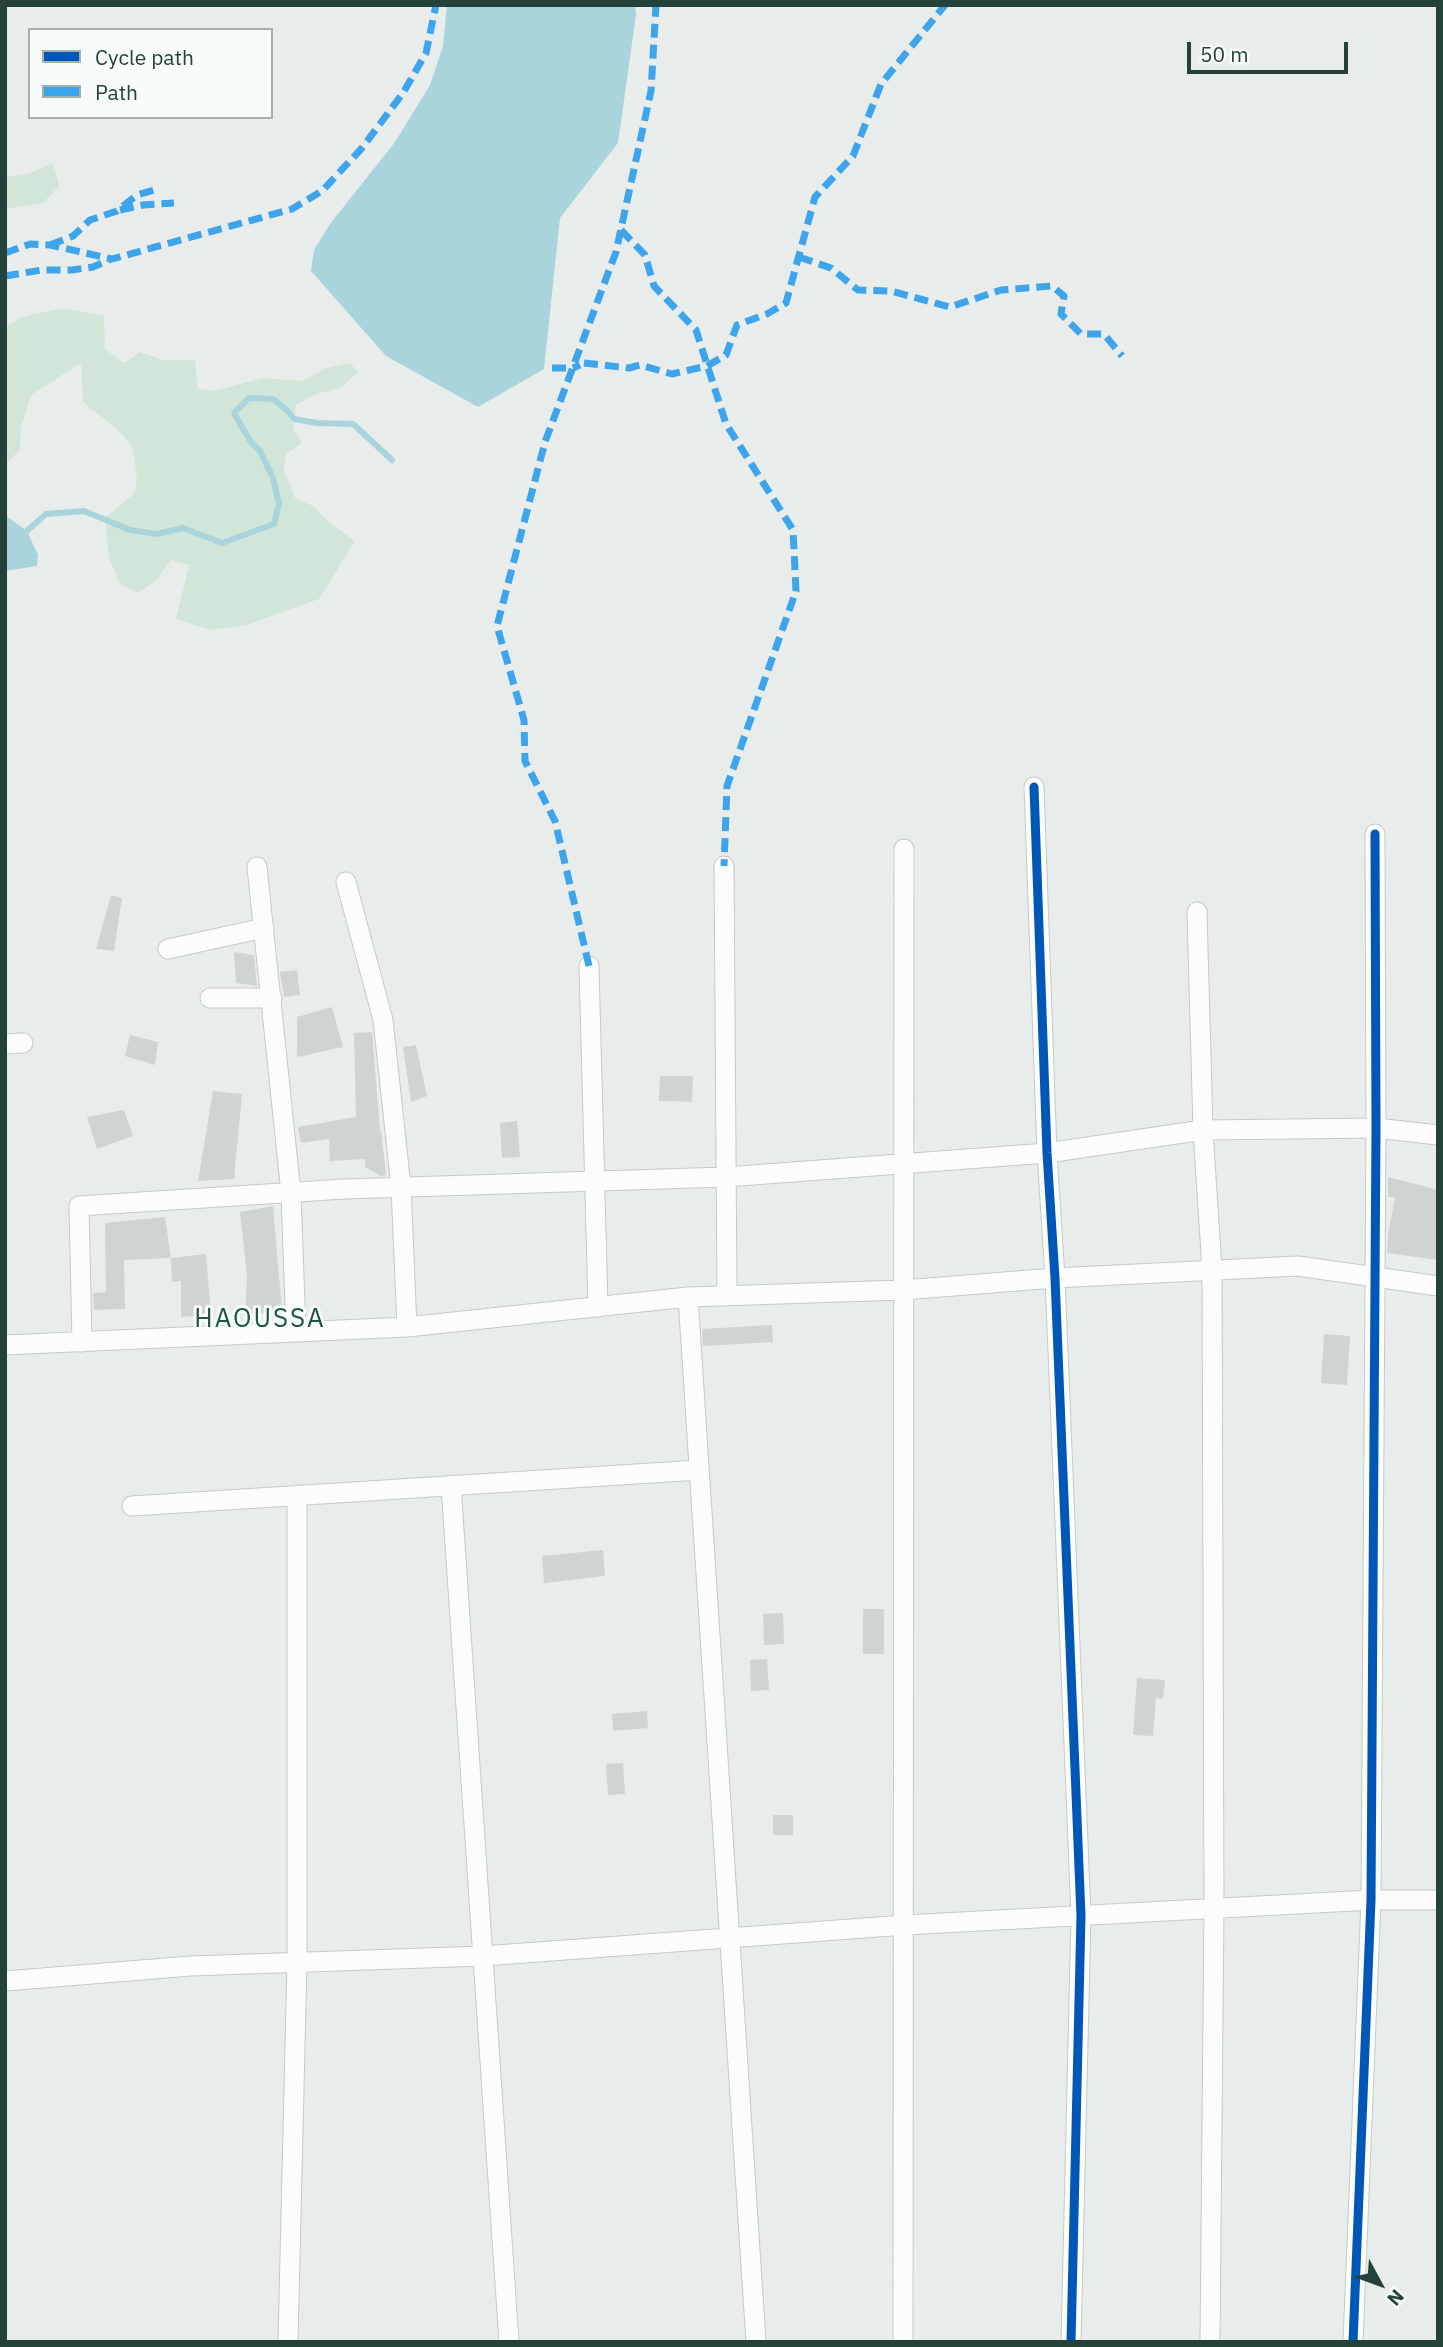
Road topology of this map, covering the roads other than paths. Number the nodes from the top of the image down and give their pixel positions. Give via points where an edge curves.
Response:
1 (1034, 787) dead end
2 (1375, 834) dead end
3 (904, 849) dead end
4 (724, 866) dead end
5 (257, 867) dead end
6 (346, 882) dead end
7 (1197, 912) dead end
8 (264, 928) junction
9 (168, 949) dead end
10 (589, 965) dead end
11 (210, 998) dead end
12 (272, 998) junction
13 (1376, 1128) junction
14 (1203, 1130) junction
15 (1438, 1135) edge
16 (1047, 1153) junction
17 (904, 1163) junction
18 (726, 1177) junction
19 (596, 1181) junction
20 (401, 1187) junction
21 (291, 1193) junction
22 (1212, 1270) junction
23 (1374, 1277) junction
24 (1055, 1278) junction
25 (1438, 1286) edge
26 (903, 1290) junction
27 (727, 1295) junction
28 (688, 1297) junction
29 (598, 1307) junction
30 (407, 1327) junction
31 (296, 1332) junction
32 (82, 1342) junction
33 (5, 1345) edge
34 (699, 1470) junction
35 (451, 1485) junction
36 (297, 1495) junction
37 (132, 1506) dead end
38 (1371, 1900) junction
39 (1438, 1900) edge
40 (1214, 1909) junction
41 (1081, 1916) junction
42 (905, 1925) junction
43 (729, 1938) junction
44 (483, 1956) junction
45 (297, 1962) junction
46 (5, 1981) edge
47 (288, 2342) edge
48 (509, 2342) edge
49 (756, 2342) edge
50 (904, 2342) edge
51 (1071, 2342) edge
52 (1210, 2342) edge
53 (1353, 2342) edge

1 - 16 street
2 - 13 street
3 - 17 street
4 - 18 street
5 - 8 street
6 - 20 street via 383,1020
7 - 14 street
8 - 9 street
8 - 12 street
10 - 19 street
11 - 12 street
12 - 21 street
13 - 14 street
13 - 15 street
13 - 23 street
14 - 16 street
14 - 22 street
16 - 17 street
16 - 24 street
17 - 18 street
17 - 26 street
18 - 19 street
18 - 27 street
19 - 20 street
19 - 29 street
20 - 21 street
20 - 30 street
21 - 31 street
21 - 32 street via 79,1206
22 - 23 street via 1298,1266
22 - 24 street
22 - 40 street
23 - 25 street
23 - 38 street
24 - 26 street
24 - 41 street
26 - 27 street
26 - 42 street
27 - 28 street
28 - 29 street
28 - 34 street
29 - 30 street
30 - 31 street
31 - 32 street
32 - 33 street
34 - 35 street
34 - 43 street
35 - 36 street
35 - 44 street
36 - 37 street
36 - 45 street
38 - 39 street
38 - 40 street
38 - 53 street
40 - 41 street
40 - 52 street
41 - 42 street
41 - 51 street
42 - 43 street
42 - 50 street
43 - 44 street
43 - 49 street
44 - 45 street
44 - 48 street
45 - 46 street
45 - 47 street

